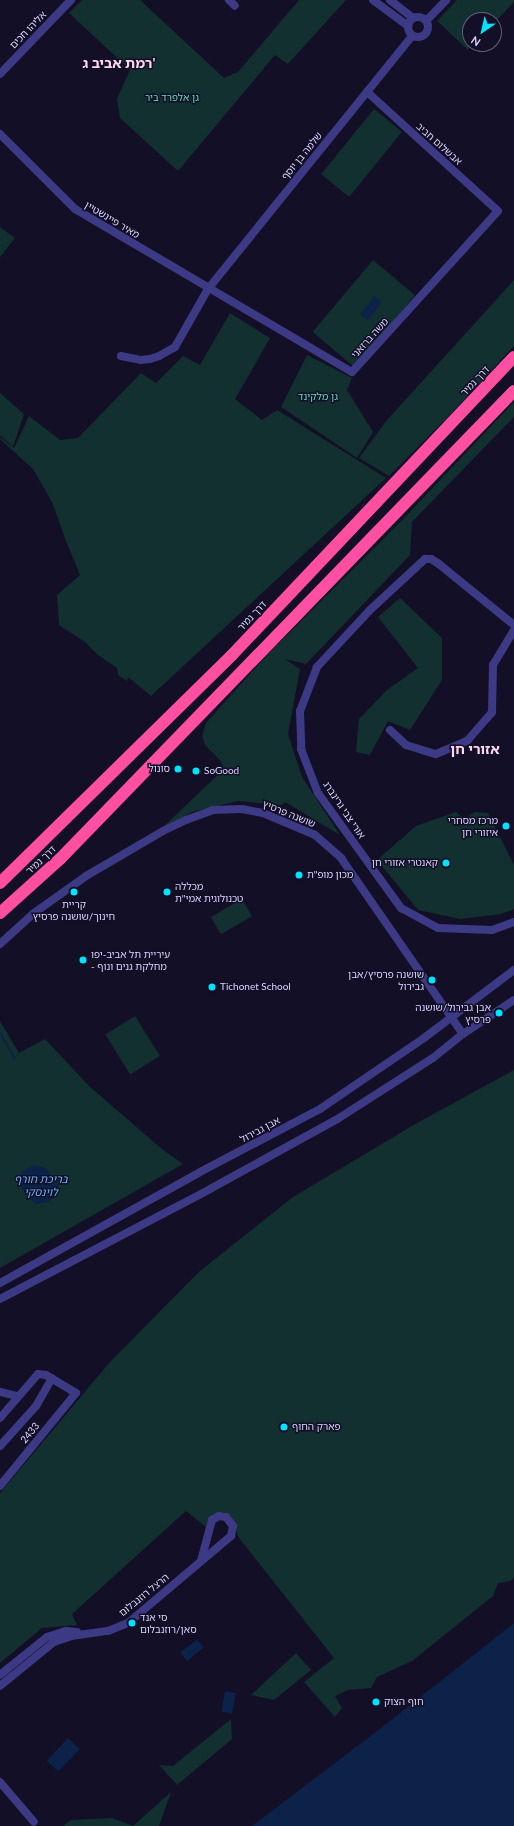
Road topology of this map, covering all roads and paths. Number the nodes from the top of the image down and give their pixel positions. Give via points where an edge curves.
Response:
1 (71, 0) edge
2 (229, 0) edge
3 (373, 0) edge
4 (390, 0) edge
5 (446, 0) edge
6 (235, 6) dead end
7 (413, 18) junction
8 (426, 21) junction
9 (408, 26) junction
10 (412, 36) junction
11 (0, 74) edge
12 (367, 92) junction
13 (0, 134) edge
14 (498, 211) joint
15 (208, 289) junction
16 (121, 356) dead end
17 (514, 357) edge
18 (514, 391) edge
19 (514, 625) edge
20 (514, 630) edge
21 (390, 730) dead end
22 (0, 883) edge
23 (0, 914) edge
24 (514, 922) edge
25 (0, 944) edge
26 (514, 970) edge
27 (514, 1000) edge
28 (450, 1018) junction
29 (463, 1034) junction
30 (0, 1283) edge
31 (0, 1300) edge
32 (52, 1378) junction
33 (0, 1392) edge
34 (18, 1396) junction
35 (0, 1418) edge
36 (0, 1446) edge
37 (0, 1486) edge
38 (201, 1561) junction
39 (94, 1632) junction
40 (0, 1675) edge
41 (0, 1686) edge
42 (0, 1782) edge
43 (34, 1822) dead end

1 - 11 street, אליהו חכים
2 - 6 street
3 - 9 street
4 - 7 street
5 - 8 street
7 - 8 street via 420,17
7 - 9 street
8 - 10 street via 426,33 418,38
9 - 10 street
10 - 12 street, שלמה בן יוסף
12 - 14 street, אבשלום חביב
12 - 15 street, שלמה בן יוסף
13 - 15 street, מאיר פיינשטיין via 74,209
14 - 15 street, משה ברזאני via 352,372
15 - 16 street, שלמה בן יוסף via 175,346 150,359
17 - 22 highway, דרך נמיר via 232,655
18 - 23 highway, דרך נמיר via 60,859
19 - 24 street, אורי צבי גרינברג via 439,564 425,559 370,610 317,668 300,710 301,749 318,793 401,908 438,928 492,930
20 - 21 street via 493,665 492,712 467,741 436,754 406,745
25 - 28 street, שושנה פרסיץ via 34,913 86,876 163,831 213,810 242,809 263,813 315,835 340,858
26 - 28 street, אבן גבירול
27 - 29 street
28 - 29 street, שושנה פרסיץ
28 - 30 street, אבן גבירול via 320,1108
29 - 31 street via 433,1058 339,1118
32 - 34 street via 38,1374
32 - 36 street via 36,1406
32 - 37 street, 2433 via 76,1393
33 - 34 street
34 - 35 street
38 - 38 street, הרצל רוזנבלום via 233,1533 232,1522 226,1517 219,1516 212,1520
38 - 39 street, הרצל רוזנבלום via 128,1623 108,1631
39 - 40 street, הרצל רוזנבלום via 66,1631 47,1637
39 - 41 street, הרצל רוזנבלום via 54,1642
42 - 43 street

